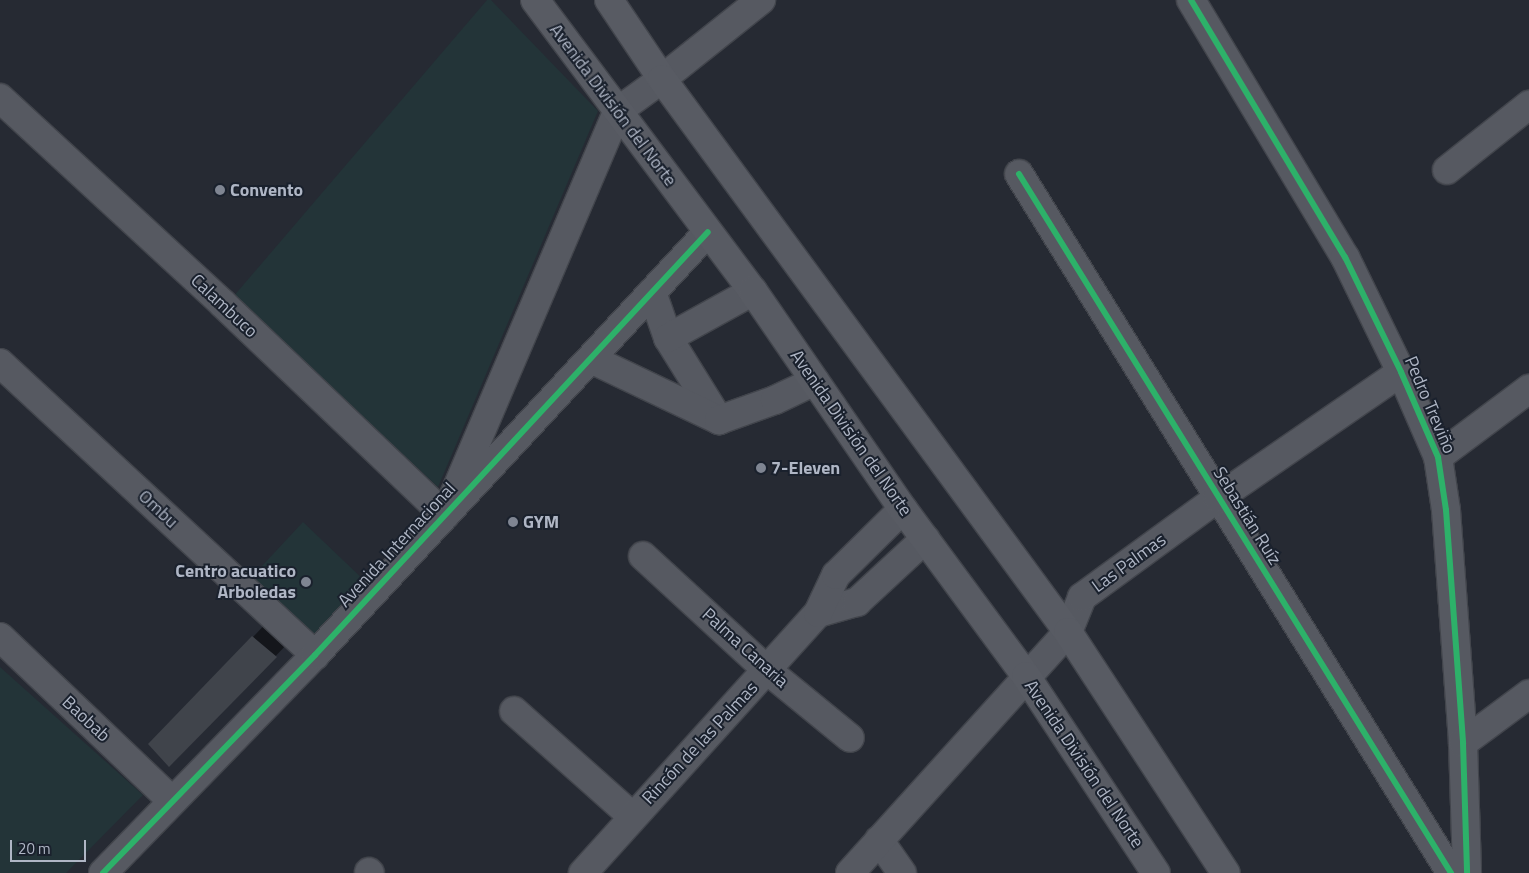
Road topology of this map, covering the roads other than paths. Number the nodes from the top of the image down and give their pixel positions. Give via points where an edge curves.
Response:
1 (535, 0) edge
2 (608, 0) edge
3 (762, 0) edge
4 (1191, 0) edge
5 (662, 79) junction
6 (0, 98) edge
7 (1529, 105) edge
8 (618, 111) junction
9 (1447, 170) dead end
10 (1019, 174) dead end
11 (708, 232) junction
12 (752, 291) junction
13 (652, 292) junction
14 (668, 338) junction
15 (591, 359) junction
16 (0, 363) edge
17 (1401, 372) junction
18 (815, 381) junction
19 (1529, 389) edge
20 (719, 420) junction
21 (1438, 457) junction
22 (1218, 498) junction
23 (902, 509) junction
24 (446, 515) junction
25 (925, 539) junction
26 (643, 556) dead end
27 (818, 613) junction
28 (1068, 632) junction
29 (0, 637) edge
30 (315, 655) junction
31 (767, 670) junction
32 (1026, 676) junction
33 (1529, 694) edge
34 (514, 711) dead end
35 (850, 738) dead end
36 (1463, 743) junction
37 (172, 801) junction
38 (632, 816) junction
39 (879, 840) junction
40 (104, 873) edge
41 (583, 873) edge
42 (850, 873) edge
43 (902, 873) edge
44 (1156, 873) edge
45 (1226, 873) edge
46 (1451, 873) edge
47 (1467, 873) edge

1 - 8 main road, Avenida División del Norte
2 - 5 main road
3 - 5 street
4 - 17 street, Pedro Treviño via 1345,257
5 - 8 street
5 - 28 main road
6 - 24 street, Calambuco
7 - 9 street
8 - 11 main road, Avenida División del Norte
8 - 24 street
10 - 22 street, Sebastián Ruíz
11 - 12 main road, Avenida División del Norte
11 - 13 street, Avenida Internacional
12 - 14 street
12 - 18 main road, Avenida División del Norte
13 - 14 street
13 - 15 street, Avenida Internacional
14 - 20 street
15 - 20 street
15 - 24 street, Avenida Internacional
16 - 30 street, Ombu
17 - 21 street, Pedro Treviño
17 - 22 street, Las Palmas
18 - 20 street via 775,400
18 - 23 main road, Avenida División del Norte
19 - 21 street
21 - 36 street, Pedro Treviño via 1446,510
22 - 28 street, Las Palmas via 1082,597
22 - 46 street, Sebastián Ruíz
23 - 25 main road, Avenida División del Norte
23 - 27 street, Rincón de las Palmas via 836,575
24 - 30 street, Avenida Internacional
25 - 27 street via 857,602
25 - 32 main road, Avenida División del Norte
26 - 31 street, Palma Canaria
27 - 31 street, Rincón de las Palmas
28 - 32 street, Las Palmas
28 - 45 main road
29 - 37 street, Baobab
30 - 37 street, Avenida Internacional
31 - 35 street, Palma Canaria
31 - 38 street, Rincón de las Palmas
32 - 39 street, Las Palmas
32 - 44 main road, Avenida División del Norte
33 - 36 street
34 - 38 street
36 - 47 street, Pedro Treviño
37 - 40 street, Avenida Internacional
38 - 41 street, Rincón de las Palmas
39 - 42 street, Las Palmas
39 - 43 street

